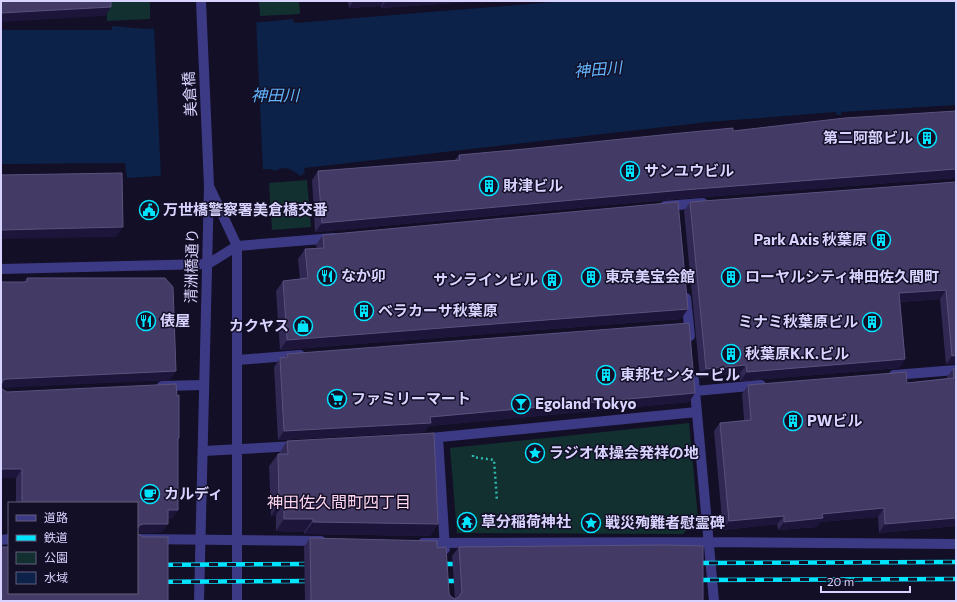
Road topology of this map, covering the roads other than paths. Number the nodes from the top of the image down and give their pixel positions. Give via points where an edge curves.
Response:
1 (201, 1) edge
2 (209, 186) junction
3 (717, 202) edge
4 (654, 207) edge
5 (348, 236) edge
6 (237, 246) junction
7 (208, 264) junction
8 (1, 270) edge
9 (685, 287) edge
10 (691, 347) edge
11 (314, 354) edge
12 (238, 360) junction
13 (693, 369) edge
14 (956, 370) edge
15 (885, 375) edge
16 (204, 384) junction
17 (773, 384) edge
18 (150, 387) edge
19 (695, 391) junction
20 (697, 412) junction
21 (438, 438) junction
22 (407, 440) edge
23 (306, 445) edge
24 (238, 449) junction
25 (203, 451) junction
26 (138, 539) edge
27 (200, 539) junction
28 (237, 540) junction
29 (332, 541) edge
30 (410, 542) edge
31 (709, 542) junction
32 (445, 543) junction
33 (956, 544) edge
34 (446, 558) edge
35 (199, 601) edge
36 (237, 601) edge
37 (714, 601) edge

1 - 2 street, 美倉橋
2 - 6 street
2 - 7 street, 清洲橋通り
3 - 4 street via 677,209
5 - 6 street
6 - 7 street
6 - 12 street
7 - 8 street
7 - 16 street, 清洲橋通り
9 - 10 street via 684,325
11 - 12 street
12 - 24 street
13 - 19 street
14 - 15 street
16 - 18 street
16 - 25 street, 清洲橋通り
17 - 19 street
19 - 20 street
20 - 21 street
20 - 31 street
21 - 22 street
21 - 32 street
23 - 24 street
24 - 25 street
24 - 28 street
25 - 27 street, 清洲橋通り
26 - 27 street
27 - 28 street
27 - 35 street, 清洲橋通り
28 - 29 street
28 - 36 street
30 - 32 street
31 - 32 street
31 - 33 street
31 - 37 street
32 - 34 street

